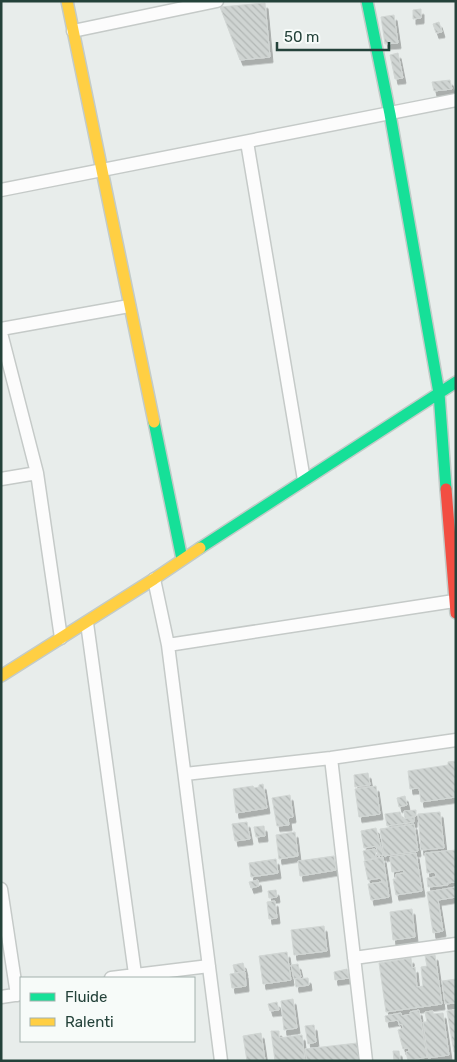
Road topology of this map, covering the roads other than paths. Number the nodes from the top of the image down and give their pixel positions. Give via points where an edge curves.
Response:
1 (67, 1) edge
2 (217, 1) edge
3 (367, 1) edge
4 (73, 31) junction
5 (456, 100) edge
6 (390, 114) junction
7 (247, 142) junction
8 (102, 170) junction
9 (1, 190) edge
10 (129, 306) junction
11 (1, 331) edge
12 (456, 382) edge
13 (439, 393) junction
14 (37, 472) junction
15 (1, 479) edge
16 (304, 480) junction
17 (182, 559) junction
18 (154, 579) junction
19 (455, 607) edge
20 (87, 622) junction
21 (61, 638) junction
22 (168, 645) junction
23 (1, 676) edge
24 (456, 740) edge
25 (330, 758) junction
26 (184, 774) junction
27 (1, 889) edge
28 (456, 944) edge
29 (354, 958) junction
30 (209, 966) junction
31 (136, 974) junction
32 (117, 977) edge
33 (19, 995) edge
34 (1, 997) edge
35 (221, 1061) edge
36 (366, 1061) edge

1 - 4 street
2 - 4 street
3 - 6 street
4 - 8 street
5 - 6 street
6 - 7 street
6 - 13 street
7 - 8 street
7 - 16 street
8 - 9 street
8 - 10 street
10 - 11 street
10 - 17 street
11 - 14 street
12 - 13 street
13 - 16 street
13 - 19 street
14 - 15 street
14 - 21 street
16 - 17 street
17 - 18 street
18 - 20 street
18 - 22 street
19 - 22 street
20 - 21 street
20 - 31 street
21 - 23 street
22 - 26 street
24 - 25 street
25 - 26 street
25 - 29 street
26 - 30 street
27 - 33 street
28 - 29 street
29 - 36 street
30 - 31 street
30 - 35 street
31 - 32 street
33 - 34 street

